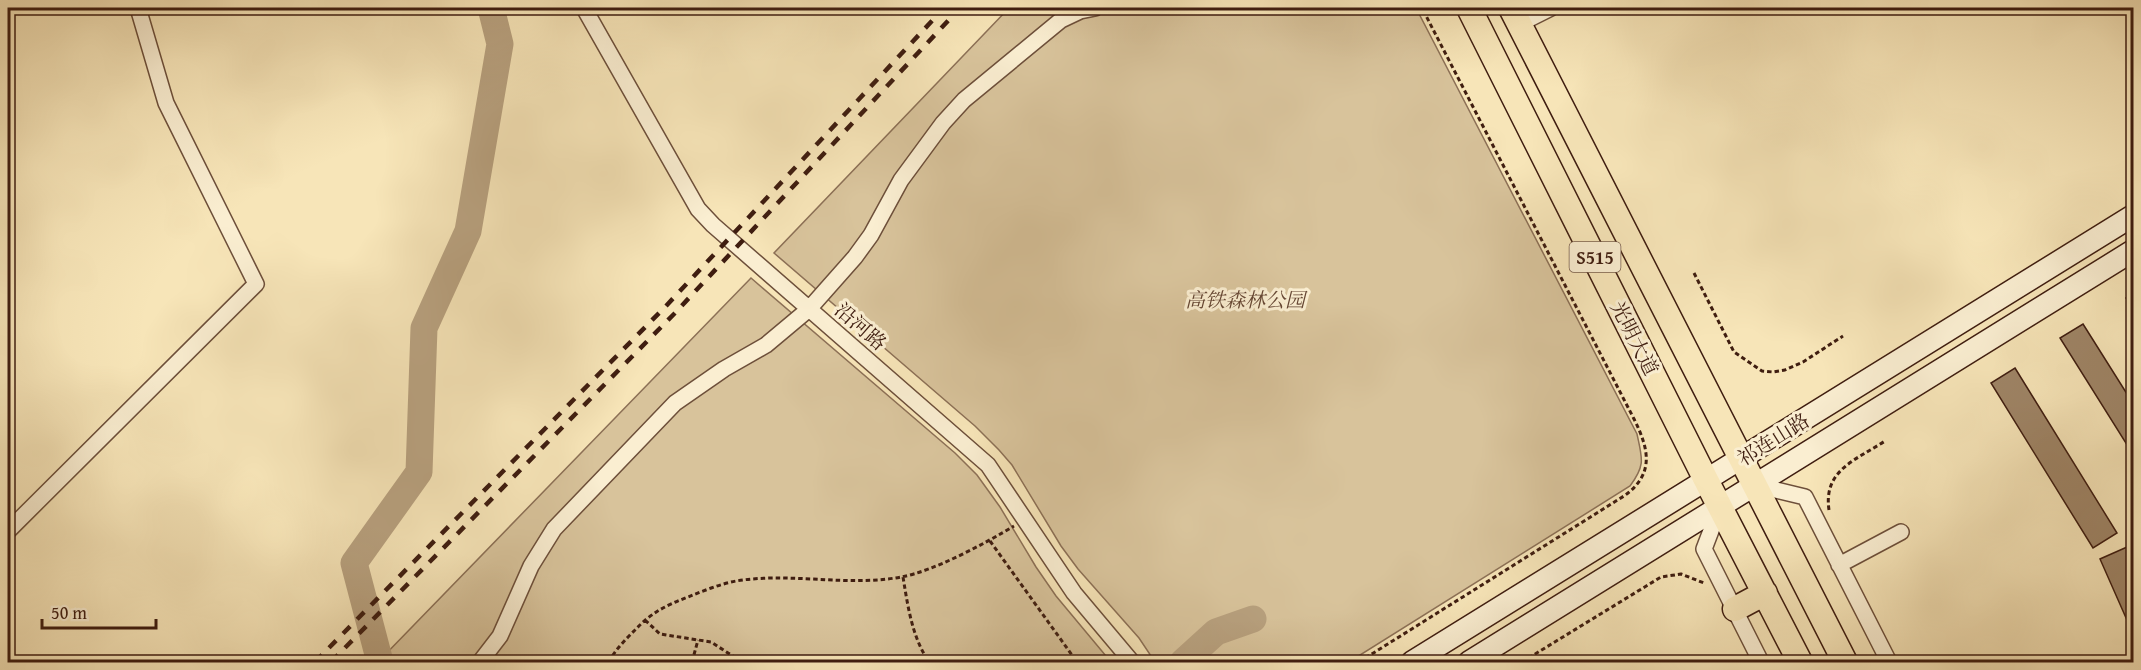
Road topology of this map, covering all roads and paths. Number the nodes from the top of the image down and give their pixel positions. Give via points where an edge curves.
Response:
1 (138, 8) edge
2 (584, 8) edge
3 (1095, 8) edge
4 (1422, 8) edge
5 (1469, 8) edge
6 (1551, 8) edge
7 (1515, 16) edge
8 (2133, 215) edge
9 (2133, 250) edge
10 (1694, 273) dead end
11 (809, 309) junction
12 (1843, 336) dead end
13 (1885, 441) dead end
14 (1741, 458) junction
15 (1706, 480) junction
16 (1755, 485) junction
17 (1720, 507) junction
18 (1829, 512) dead end
19 (1025, 519) junction
20 (8, 531) edge
21 (1901, 532) dead end
22 (990, 541) junction
23 (1839, 565) junction
24 (903, 577) junction
25 (1709, 589) dead end
26 (1765, 593) junction
27 (1735, 609) junction
28 (645, 620) junction
29 (698, 640) junction
30 (480, 663) edge
31 (609, 663) edge
32 (692, 663) edge
33 (742, 663) edge
34 (930, 663) edge
35 (1077, 663) edge
36 (1132, 663) edge
37 (1359, 663) edge
38 (1412, 663) edge
39 (1468, 663) edge
40 (1522, 663) edge
41 (1761, 663) edge
42 (1800, 663) edge
43 (1845, 663) edge
44 (1889, 663) edge

1 - 20 street via 166,103 256,284
2 - 11 street, 沿河路 via 698,209
3 - 11 street via 1061,20 963,100 901,180 855,257
4 - 37 path via 1642,435 1646,470 1634,489 1624,496
5 - 15 main road, 光明大道 / S515
6 - 7 street
7 - 14 main road, 光明大道 / S515
8 - 14 main road, 祁连山路
9 - 16 main road, 祁连山路
10 - 12 path via 1734,352 1762,371 1785,370
11 - 19 street, 沿河路 via 988,465
11 - 30 street via 766,345 675,403 554,529 531,566 500,636
13 - 18 path via 1837,472 1829,485
14 - 15 main road, 祁连山路
14 - 16 main road, 光明大道 / S515
15 - 17 main road, 光明大道 / S515
15 - 38 main road, 祁连山路
16 - 17 main road, 祁连山路
16 - 23 street via 1805,497
16 - 43 main road, 光明大道 / S515
17 - 26 main road, 光明大道 / S515
17 - 27 street via 1704,549
17 - 39 main road, 祁连山路
19 - 22 path
19 - 36 street, 沿河路 via 1074,593
21 - 23 street
22 - 24 path
22 - 35 path
23 - 44 street
24 - 28 path via 736,581 659,608
24 - 34 path via 919,647
25 - 40 path via 1689,575 1661,577
26 - 27 main road
26 - 42 main road, 光明大道 / S515
27 - 41 street
28 - 29 path via 660,634
28 - 31 path
29 - 32 path
29 - 33 path via 711,642

